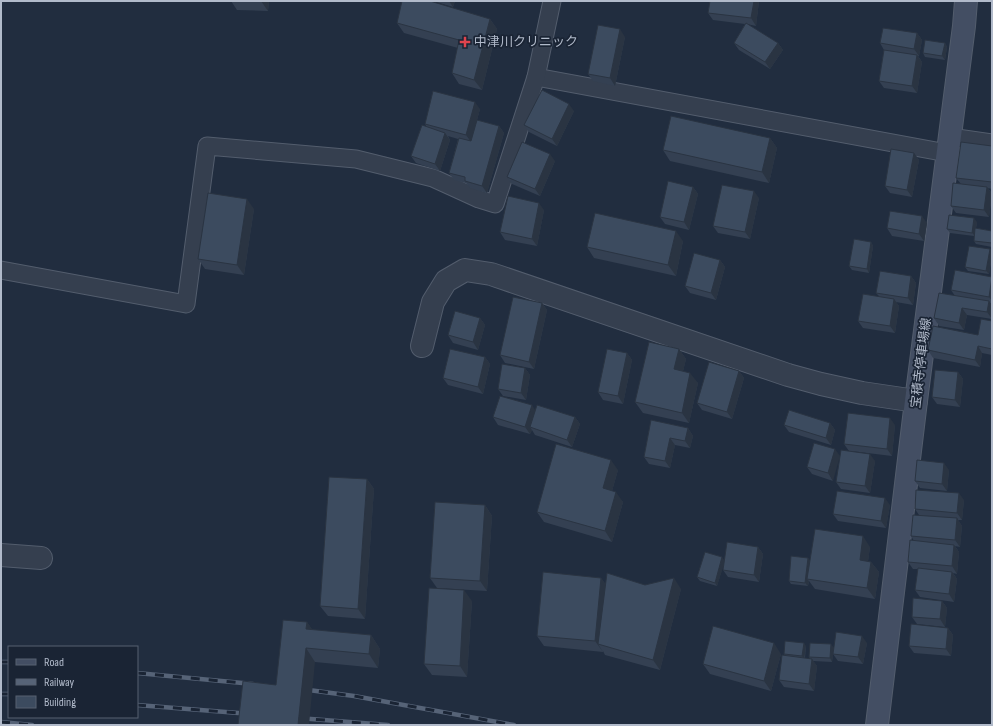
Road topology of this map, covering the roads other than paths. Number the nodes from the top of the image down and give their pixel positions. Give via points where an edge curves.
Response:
1 (552, 1) edge
2 (966, 1) edge
3 (536, 77) junction
4 (992, 143) edge
5 (949, 145) junction
6 (1, 270) edge
7 (422, 346) dead end
8 (916, 401) junction
9 (1, 555) edge
10 (41, 558) dead end
11 (877, 725) edge

1 - 3 street
2 - 5 main road, 宝積寺停車場線
3 - 5 street
3 - 6 street via 495,204 479,200 433,178 356,159 207,146 186,304
4 - 5 street
5 - 8 main road, 宝積寺停車場線
7 - 8 street via 433,302 446,281 466,270 491,274 788,375 862,393
8 - 11 main road, 宝積寺停車場線
9 - 10 street

